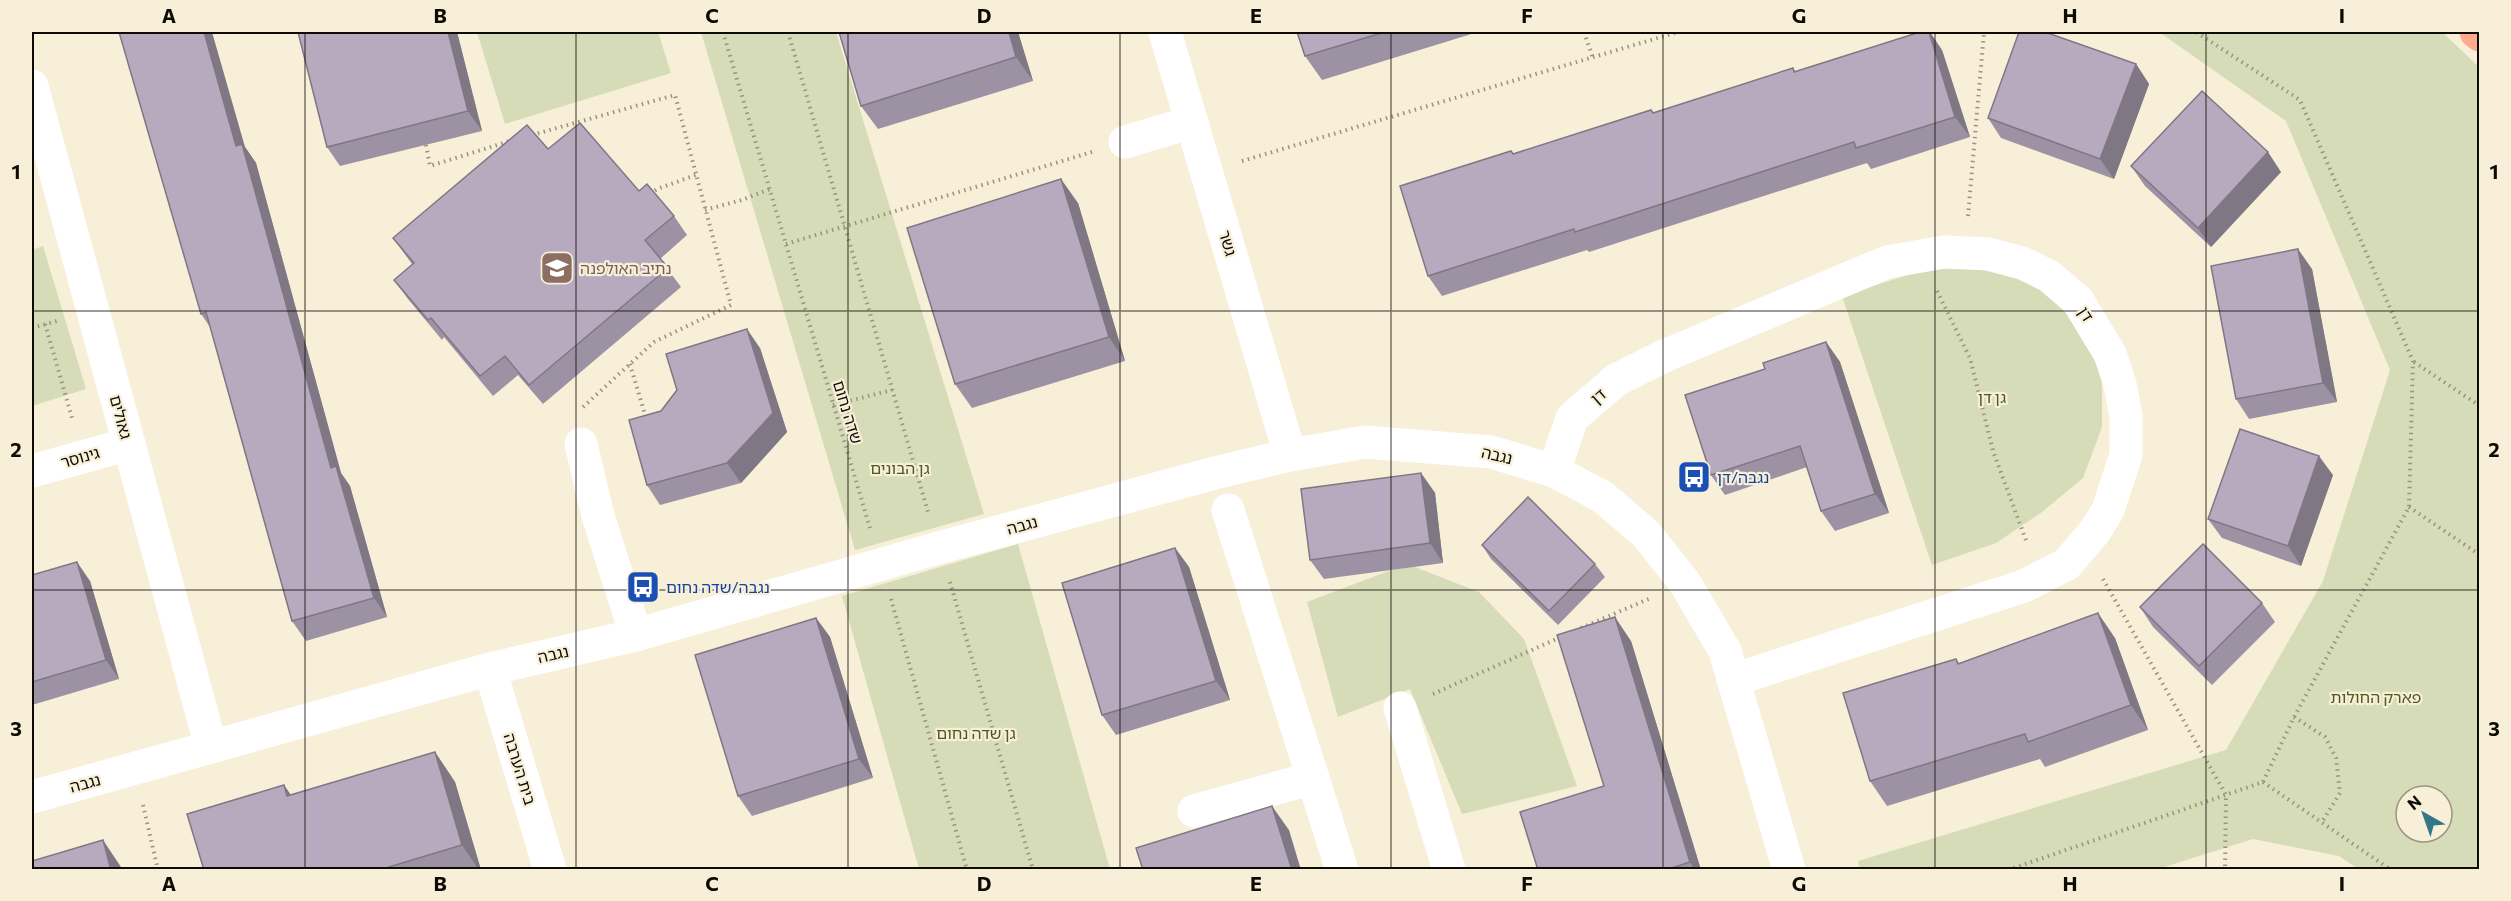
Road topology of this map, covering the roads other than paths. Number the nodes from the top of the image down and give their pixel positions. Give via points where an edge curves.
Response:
1 (1165, 32) edge
2 (2476, 32) edge
3 (2480, 35) edge
4 (32, 86) edge
5 (1192, 122) junction
6 (1125, 142) road end
7 (129, 444) junction
8 (581, 444) road end
9 (1290, 455) junction
10 (32, 471) edge
11 (1554, 471) junction
12 (1228, 510) dead end
13 (636, 635) junction
14 (490, 669) junction
15 (1733, 680) junction
16 (1400, 708) road end
17 (211, 747) junction
18 (1313, 778) junction
19 (32, 797) edge
20 (1194, 811) dead end
21 (550, 870) edge
22 (1342, 870) edge
23 (1449, 870) edge
24 (1789, 870) edge

1 - 5 street, גשר
2 - 3 highway
4 - 7 street, גאולים
5 - 6 street
5 - 9 street, גשר
7 - 10 street, גינוסר
7 - 17 street, גאולים
8 - 13 street via 598,516
9 - 11 street, נגבה via 1377,442 1491,452
9 - 13 street, נגבה via 881,564
11 - 15 street, נגבה via 1604,497 1646,534 1685,583 1725,651
11 - 15 street, דן via 1572,418 1616,380 1887,262 1944,252 1988,254 2022,263 2049,276 2078,301 2110,354 2120,384 2126,416 2126,455 2108,510 2067,564 2024,586
12 - 18 street
13 - 14 street, נגבה
14 - 17 street, נגבה
14 - 21 street, בית הערבה
15 - 24 street, נגבה
16 - 23 street
17 - 19 street, נגבה
18 - 20 street
18 - 22 street

